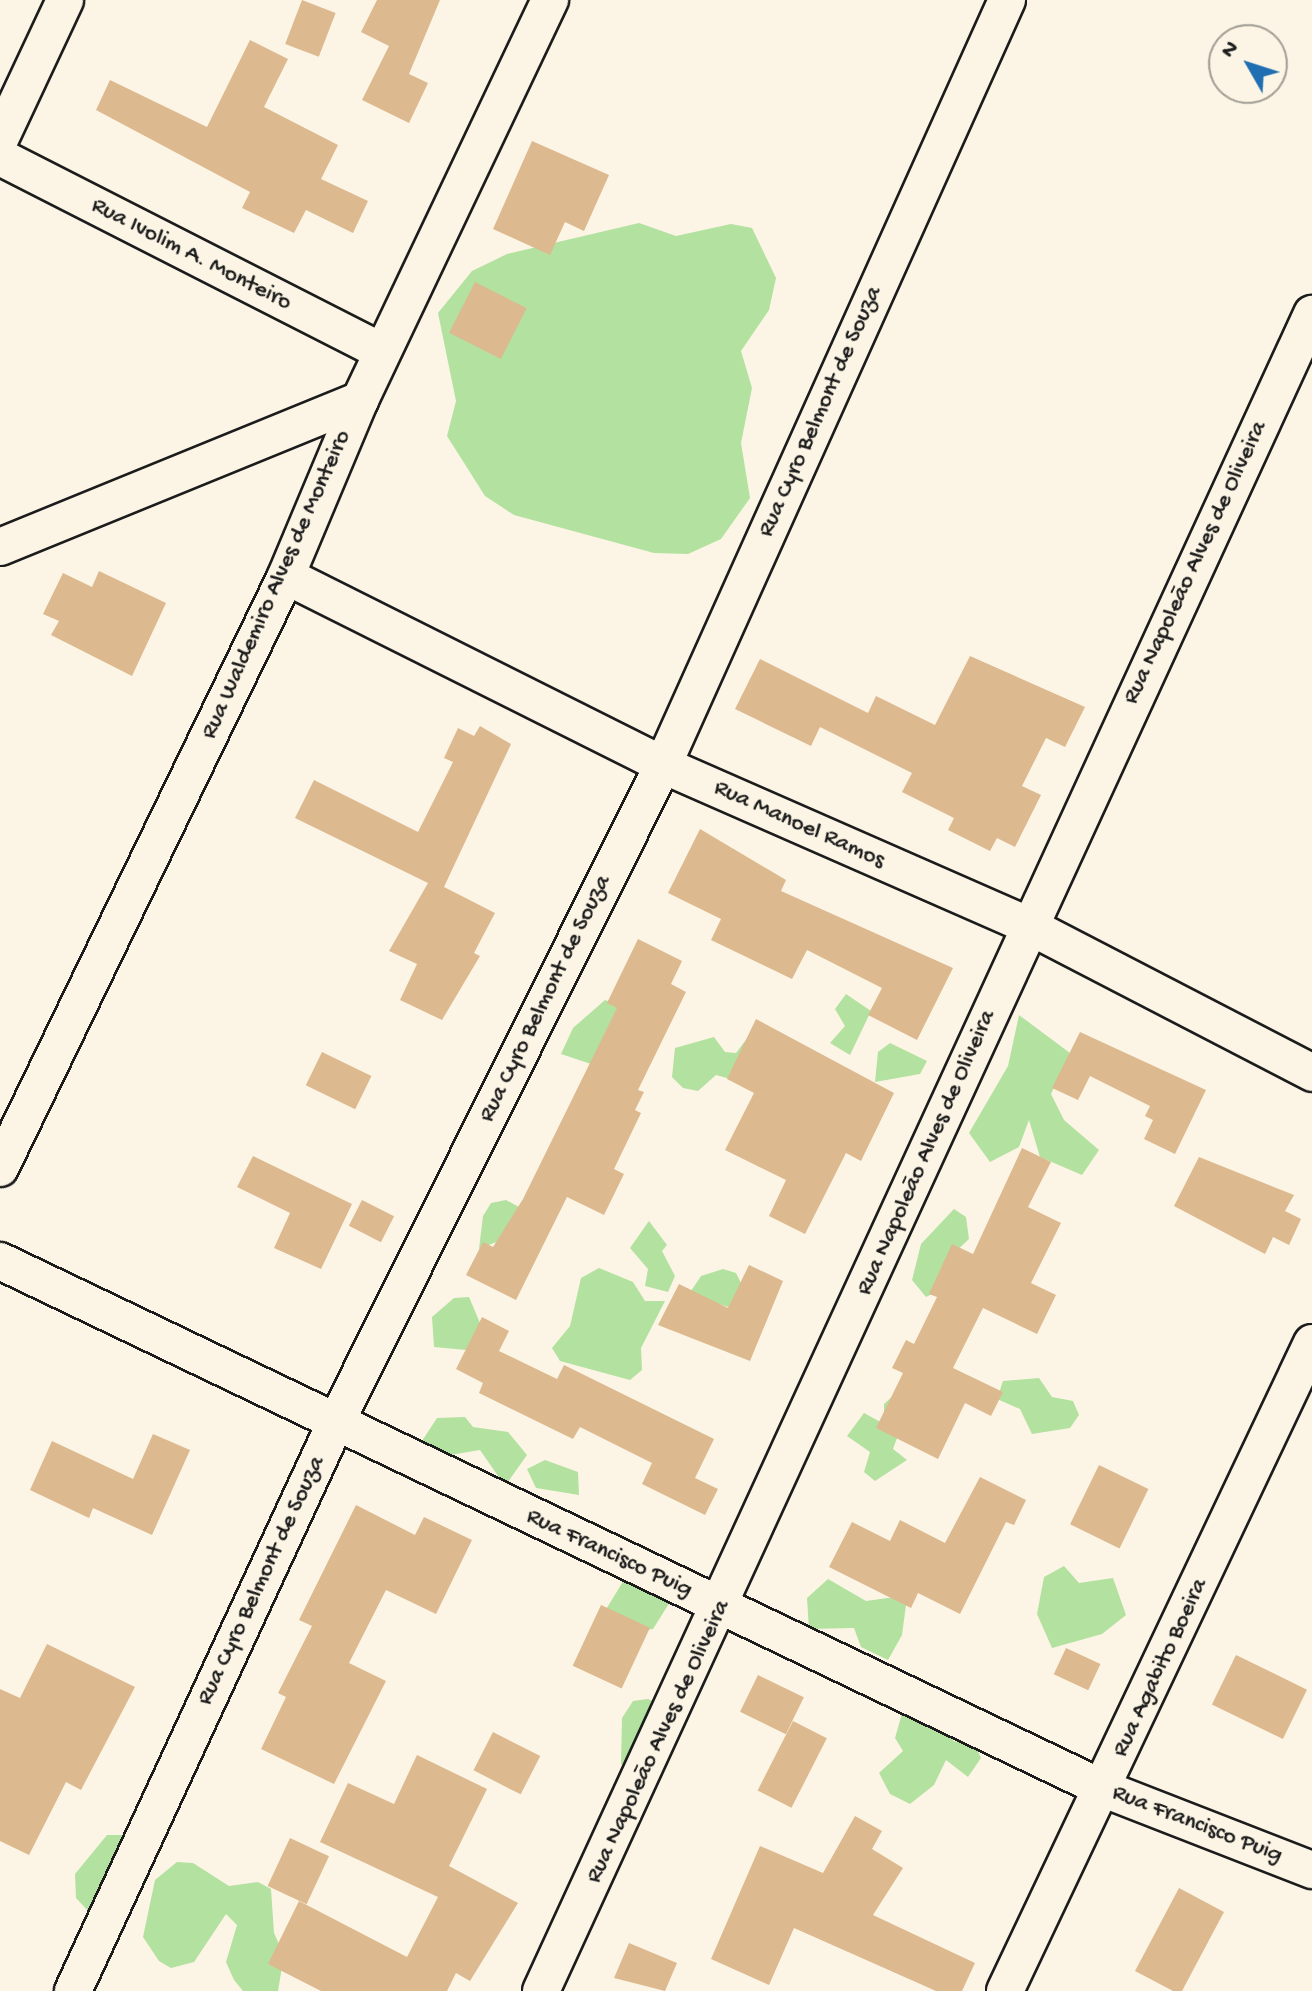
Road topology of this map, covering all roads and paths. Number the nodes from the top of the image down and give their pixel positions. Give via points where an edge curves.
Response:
1 (65, 0) edge
2 (550, 0) edge
3 (1007, 0) edge
4 (0, 139) edge
5 (0, 157) edge
6 (1312, 314) edge
7 (382, 352) junction
8 (360, 400) junction
9 (0, 547) edge
10 (286, 576) junction
11 (663, 765) junction
12 (1029, 926) junction
13 (1312, 1073) edge
14 (0, 1168) edge
15 (0, 1261) edge
16 (1312, 1343) edge
17 (335, 1424) junction
18 (723, 1608) junction
19 (1104, 1789) junction
20 (1312, 1870) edge
21 (73, 1991) edge
22 (541, 1991) edge
23 (1005, 1991) edge

1 - 4 street
2 - 7 street, Rua Waldemiro Alves de Monteiro
3 - 11 street, Rua Cyro Belmont de Souza
5 - 7 street, Rua Ivolim A. Monteiro
6 - 12 street, Rua Napoleão Alves de Oliveira
7 - 8 street, Rua Waldemiro Alves de Monteiro
8 - 9 street
8 - 10 street, Rua Waldemiro Alves de Monteiro
10 - 11 street, Rua Manoel Ramos
10 - 14 street, Rua Waldemiro Alves de Monteiro
11 - 12 street, Rua Manoel Ramos
11 - 17 street, Rua Cyro Belmont de Souza
12 - 13 street, Rua Manoel Ramos
12 - 18 street, Rua Napoleão Alves de Oliveira
15 - 17 street, Rua Francisco Puig
16 - 19 street, Rua Agabito Boeira
17 - 18 street, Rua Francisco Puig
17 - 21 street, Rua Cyro Belmont de Souza
18 - 19 street, Rua Francisco Puig
18 - 22 street, Rua Napoleão Alves de Oliveira
19 - 20 street, Rua Francisco Puig
19 - 23 street, Rua Agabito Boeira

